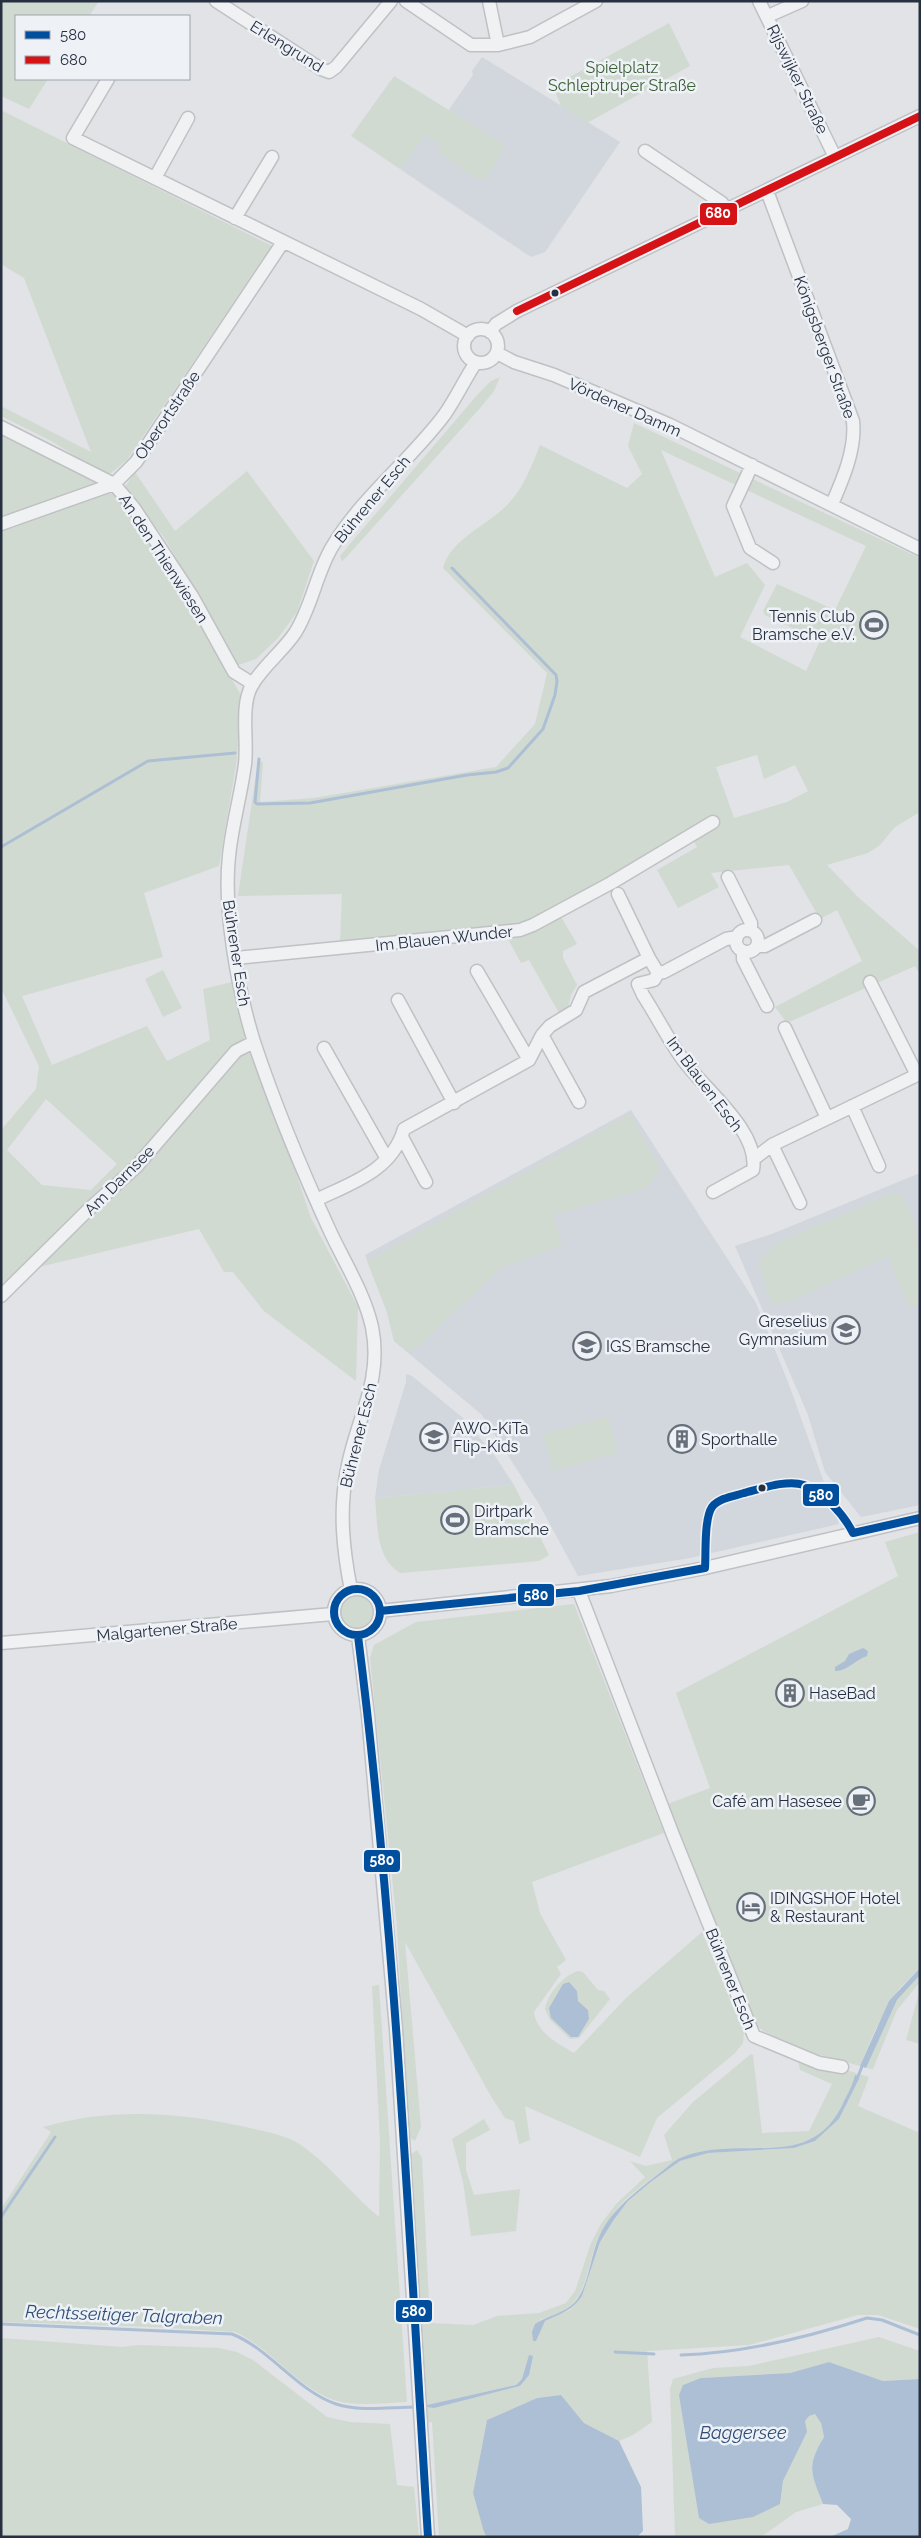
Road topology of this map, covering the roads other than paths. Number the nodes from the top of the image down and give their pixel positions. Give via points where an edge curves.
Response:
1 (216, 1) edge
2 (391, 1) edge
3 (406, 1) edge
4 (489, 1) edge
5 (596, 1) edge
6 (759, 1) edge
7 (802, 1) edge
8 (768, 16) junction
9 (498, 45) junction
10 (107, 80) edge
11 (920, 116) edge
12 (188, 118) dead end
13 (644, 151) dead end
14 (272, 157) dead end
15 (835, 158) junction
16 (155, 178) junction
17 (768, 191) junction
18 (726, 210) junction
19 (235, 218) junction
20 (283, 242) junction
21 (490, 332) junction
22 (468, 336) junction
23 (497, 353) junction
24 (476, 362) junction
25 (1, 427) edge
26 (752, 465) junction
27 (114, 484) junction
28 (832, 504) junction
29 (1, 524) edge
30 (920, 549) edge
31 (773, 563) dead end
32 (253, 684) junction
33 (714, 822) dead end
34 (728, 877) dead end
35 (618, 894) dead end
36 (815, 920) dead end
37 (751, 931) junction
38 (737, 937) junction
39 (757, 946) junction
40 (742, 952) junction
41 (236, 958) junction
42 (649, 958) junction
43 (628, 970) junction
44 (477, 971) dead end
45 (658, 972) junction
46 (870, 982) dead end
47 (638, 984) junction
48 (398, 1000) dead end
49 (768, 1006) dead end
50 (785, 1028) dead end
51 (542, 1035) junction
52 (254, 1042) junction
53 (324, 1048) dead end
54 (529, 1060) junction
55 (918, 1074) edge
56 (579, 1102) dead end
57 (454, 1103) junction
58 (852, 1106) junction
59 (827, 1118) junction
60 (402, 1137) junction
61 (772, 1145) junction
62 (755, 1158) junction
63 (387, 1159) junction
64 (879, 1166) dead end
65 (426, 1182) dead end
66 (713, 1192) dead end
67 (316, 1200) junction
68 (800, 1203) dead end
69 (1, 1296) edge
70 (920, 1518) edge
71 (351, 1590) junction
72 (579, 1591) junction
73 (380, 1611) junction
74 (333, 1614) junction
75 (358, 1636) junction
76 (1, 1643) edge
77 (842, 2067) dead end
78 (428, 2537) edge

1 - 2 street, Erlengrund via 329,72
3 - 9 street via 471,45
4 - 9 street
5 - 9 street via 530,37
6 - 8 street, Rijswijker Straße
7 - 8 street
8 - 15 street, Rijswijker Straße
10 - 16 street via 73,138
11 - 15 street
12 - 16 street
13 - 18 street via 722,204
14 - 19 street
15 - 17 street
16 - 19 street
17 - 18 street
17 - 28 street, Königsberger Straße via 853,421 853,443
18 - 21 street via 517,311 496,324
19 - 20 street
20 - 22 street via 421,309
20 - 27 street, Oberortstraße via 136,462
21 - 22 street via 476,330
21 - 23 street via 498,344
22 - 24 street via 465,351
23 - 24 street via 486,363
23 - 26 street, Vördener Damm via 670,425
24 - 32 street, Bührener Esch via 445,414 331,548 305,618
25 - 27 street, An den Thienwiesen
26 - 28 street, Vördener Damm
26 - 31 street via 732,506 750,548
27 - 29 street, Oberortstraße
27 - 32 street, An den Thienwiesen via 134,508 192,596 234,672
28 - 30 street, Vördener Damm
32 - 41 street, Bührener Esch via 246,709 245,767 229,855 227,886
33 - 41 street, Im Blauen Wunder via 611,883 520,930
34 - 37 street via 751,923
35 - 42 street
36 - 39 street via 766,946
37 - 38 street via 742,931
37 - 39 street via 757,937
38 - 40 street via 737,946
38 - 45 street via 726,938 664,972
39 - 40 street via 750,952
40 - 49 street
41 - 52 street, Bührener Esch
42 - 43 street
42 - 45 street
43 - 47 street, Im Blauen Esch
43 - 51 street via 584,992 576,1010 550,1026
44 - 54 street
45 - 47 street via 654,980
46 - 55 street
47 - 62 street, Im Blauen Esch via 682,1059 724,1106 742,1131
48 - 57 street
50 - 59 street
51 - 54 street
51 - 56 street
52 - 67 street, Bührener Esch
52 - 69 street, Am Darnsee via 236,1051 136,1167
53 - 63 street
54 - 57 street
55 - 58 street
57 - 60 street via 404,1129
58 - 59 street
58 - 64 street
59 - 61 street
60 - 63 street
60 - 65 street
61 - 62 street
61 - 68 street
62 - 66 street via 754,1170
63 - 67 street via 374,1173
67 - 71 street, Bührener Esch via 372,1326 374,1350 370,1395 347,1467 341,1507 344,1555
70 - 72 street via 705,1568
71 - 73 street via 370,1593
71 - 74 street via 337,1599
72 - 73 street
72 - 77 street, Bührener Esch via 754,2036 819,2063
73 - 75 street via 374,1628
74 - 75 street via 344,1632
74 - 76 street, Malgartener Straße
75 - 78 street via 368,1714 393,2002

